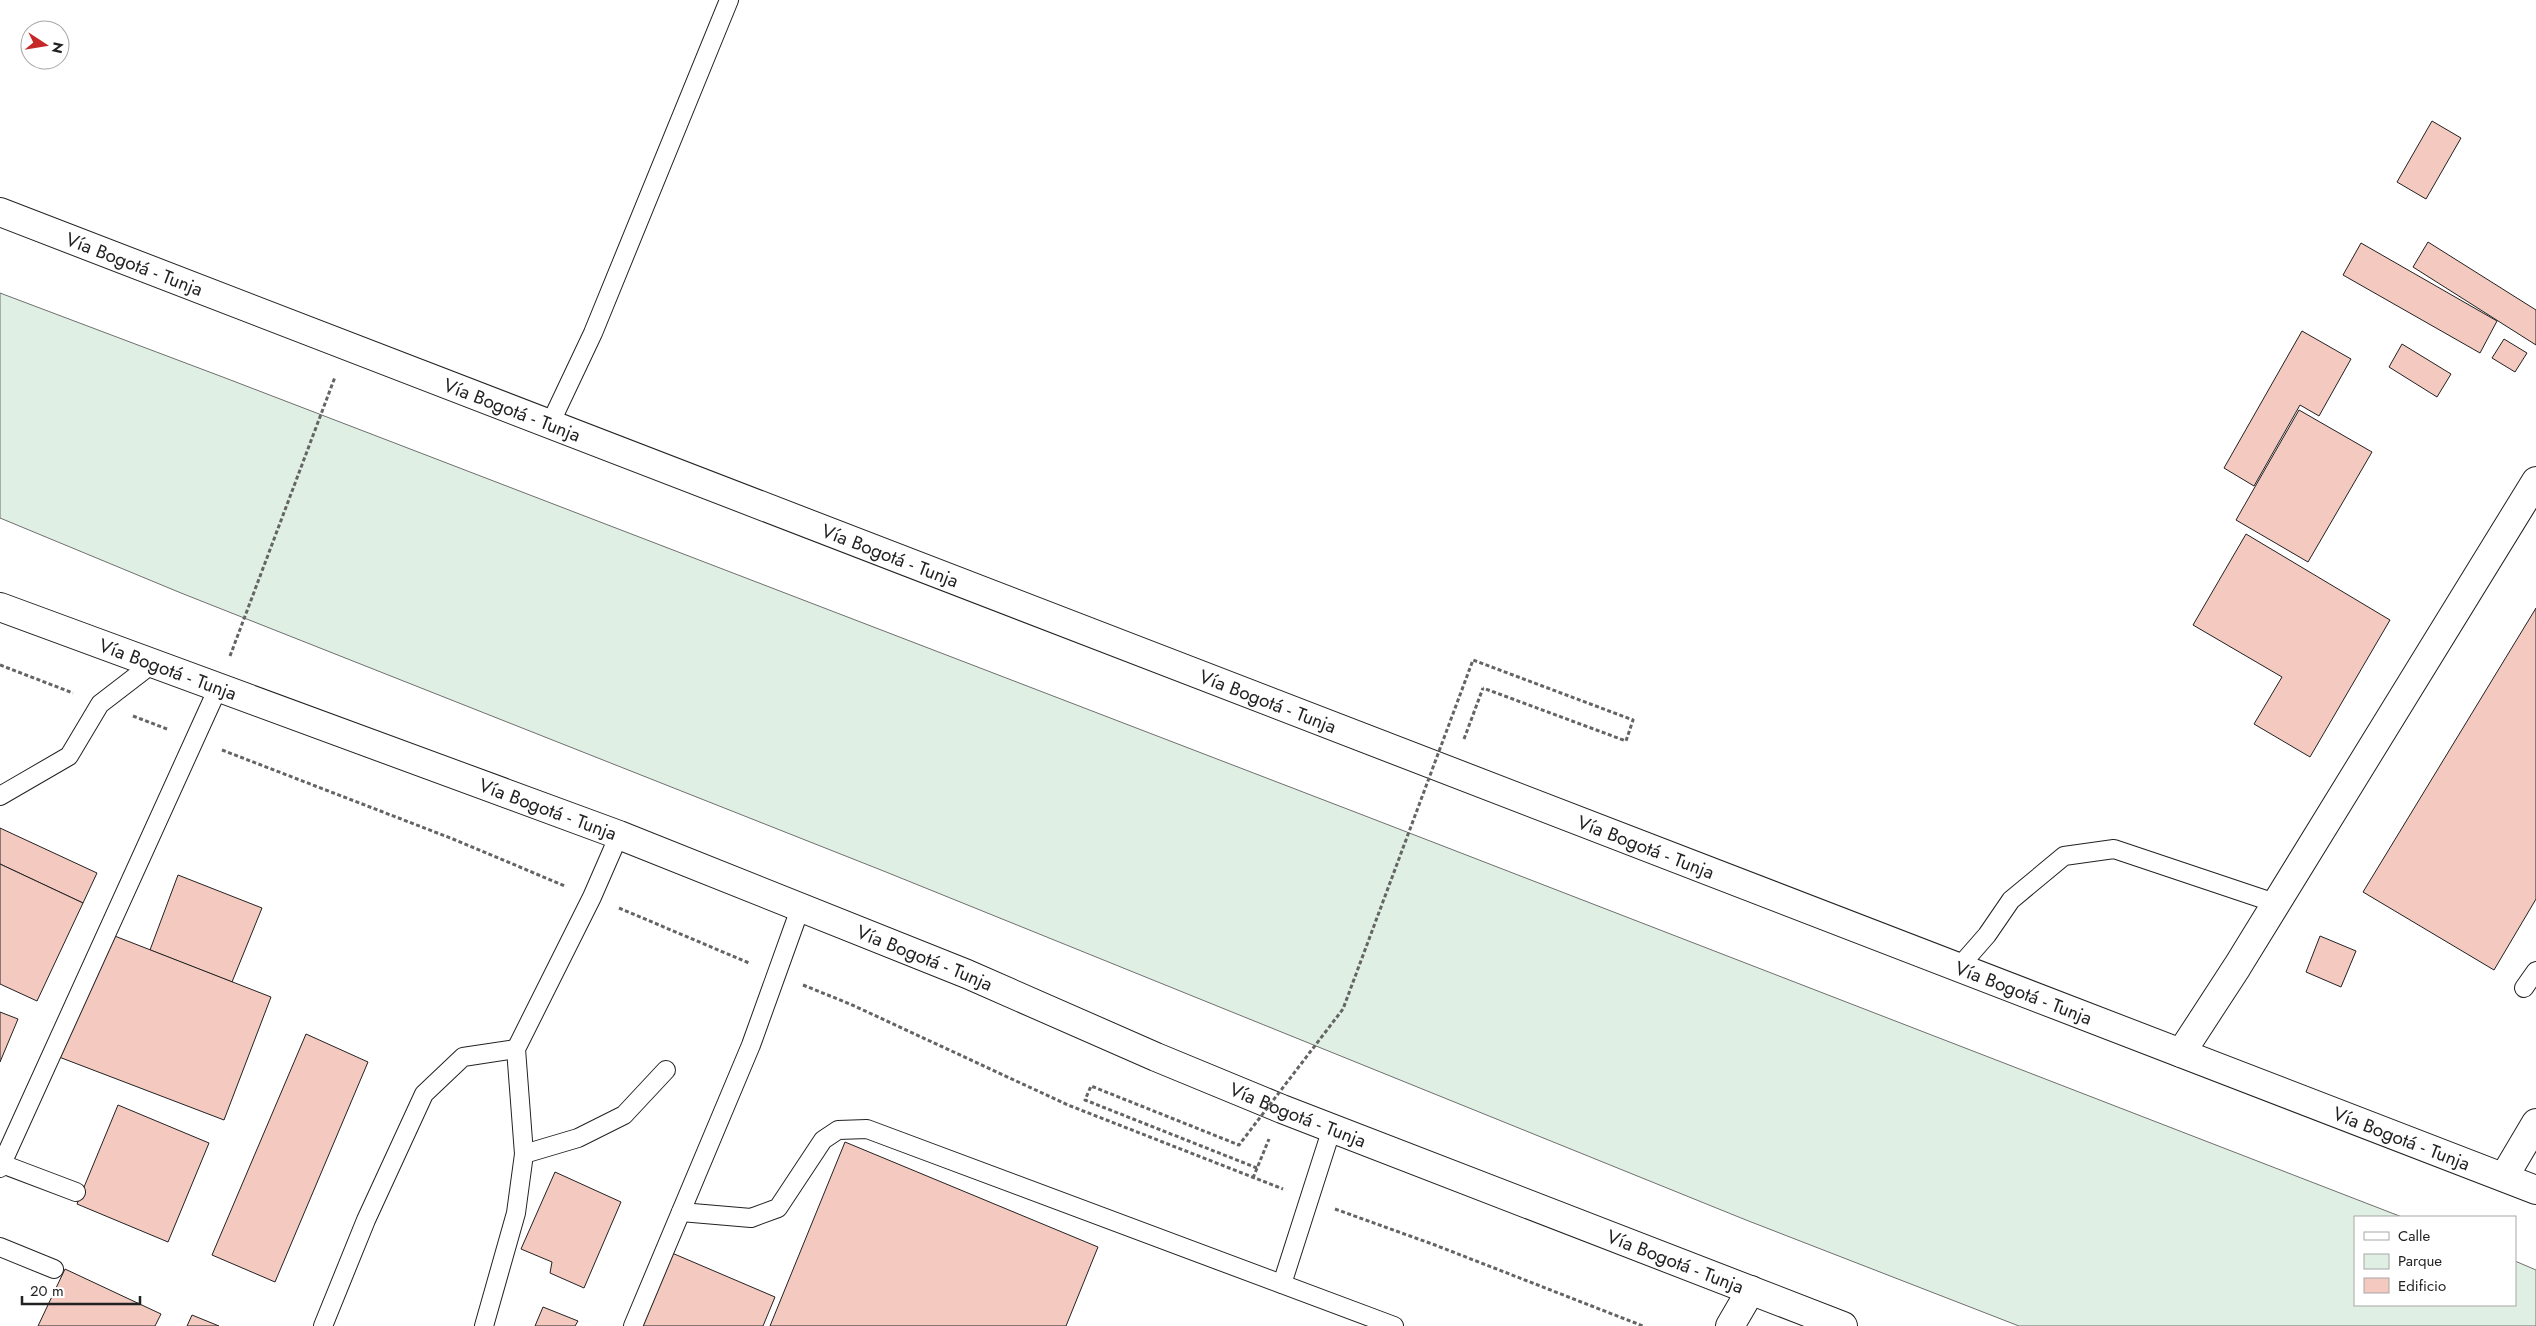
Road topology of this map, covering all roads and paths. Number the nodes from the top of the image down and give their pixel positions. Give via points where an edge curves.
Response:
1 (729, 0) edge
2 (0, 212) edge
3 (0, 225) edge
4 (56, 233) junction
5 (347, 346) junction
6 (550, 424) junction
7 (2536, 481) edge
8 (0, 603) edge
9 (0, 608) edge
10 (30, 618) junction
11 (152, 664) junction
12 (0, 665) edge
13 (218, 688) junction
14 (100, 704) junction
15 (195, 740) junction
16 (1452, 772) junction
17 (0, 796) edge
18 (620, 834) junction
19 (592, 897) junction
20 (2275, 903) junction
21 (801, 906) junction
22 (1959, 967) junction
23 (2536, 971) edge
24 (776, 974) junction
25 (2524, 988) dead end
26 (516, 1049) junction
27 (2181, 1053) junction
28 (666, 1070) dead end
29 (1282, 1109) junction
30 (2536, 1123) edge
31 (1332, 1128) junction
32 (524, 1154) junction
33 (1, 1166) edge
34 (1257, 1168) junction
35 (2504, 1177) junction
36 (1253, 1178) junction
37 (2536, 1190) edge
38 (76, 1192) dead end
39 (1309, 1199) junction
40 (681, 1212) junction
41 (0, 1247) edge
42 (54, 1269) dead end
43 (1282, 1284) junction
44 (1752, 1290) junction
45 (323, 1326) edge
46 (484, 1326) edge
47 (633, 1326) edge
48 (1394, 1326) edge
49 (1643, 1326) edge
50 (1730, 1326) edge
51 (1843, 1326) edge

1 - 6 lane via 592,333
2 - 4 main road, Vía Bogotá - Tunja
3 - 4 main road
4 - 5 main road, Vía Bogotá - Tunja
5 - 6 main road, Vía Bogotá - Tunja
5 - 13 path
6 - 16 main road, Vía Bogotá - Tunja
7 - 20 main road
8 - 10 main road
9 - 10 main road, Vía Bogotá - Tunja
10 - 11 main road, Vía Bogotá - Tunja
11 - 13 main road, Vía Bogotá - Tunja
11 - 14 lane
12 - 14 path
13 - 15 lane
13 - 18 main road, Vía Bogotá - Tunja
14 - 15 path
14 - 17 lane via 69,756
15 - 19 path via 453,839
15 - 33 lane
16 - 22 main road, Vía Bogotá - Tunja
16 - 34 path, bridge via 1483,688 1626,741 1633,720 1473,660 1343,1009 1239,1145 1091,1086 1085,1100
18 - 19 lane
18 - 21 main road, Vía Bogotá - Tunja
19 - 24 path
19 - 26 lane
20 - 22 lane via 2114,849 2064,856 2012,900
20 - 27 main road
21 - 24 lane
21 - 29 main road, Vía Bogotá - Tunja
22 - 27 main road, Vía Bogotá - Tunja
23 - 25 lane
24 - 36 path via 850,1004 1068,1106
24 - 40 lane via 751,1045
26 - 32 lane
26 - 45 lane via 463,1057 424,1094 366,1220
27 - 35 main road, Vía Bogotá - Tunja
28 - 32 lane via 624,1115 578,1138
29 - 31 main road, Vía Bogotá - Tunja
29 - 34 path
30 - 35 main road
31 - 39 lane
31 - 44 main road, Vía Bogotá - Tunja
32 - 46 lane via 516,1213
33 - 38 lane
34 - 36 path
35 - 37 main road, Vía Bogotá - Tunja
36 - 39 path
39 - 43 lane
39 - 49 path via 1435,1244
40 - 43 lane via 752,1218 778,1208 823,1140 838,1130 868,1129
40 - 47 lane
41 - 42 lane
43 - 48 lane
44 - 50 main road
44 - 51 main road, Vía Bogotá - Tunja

